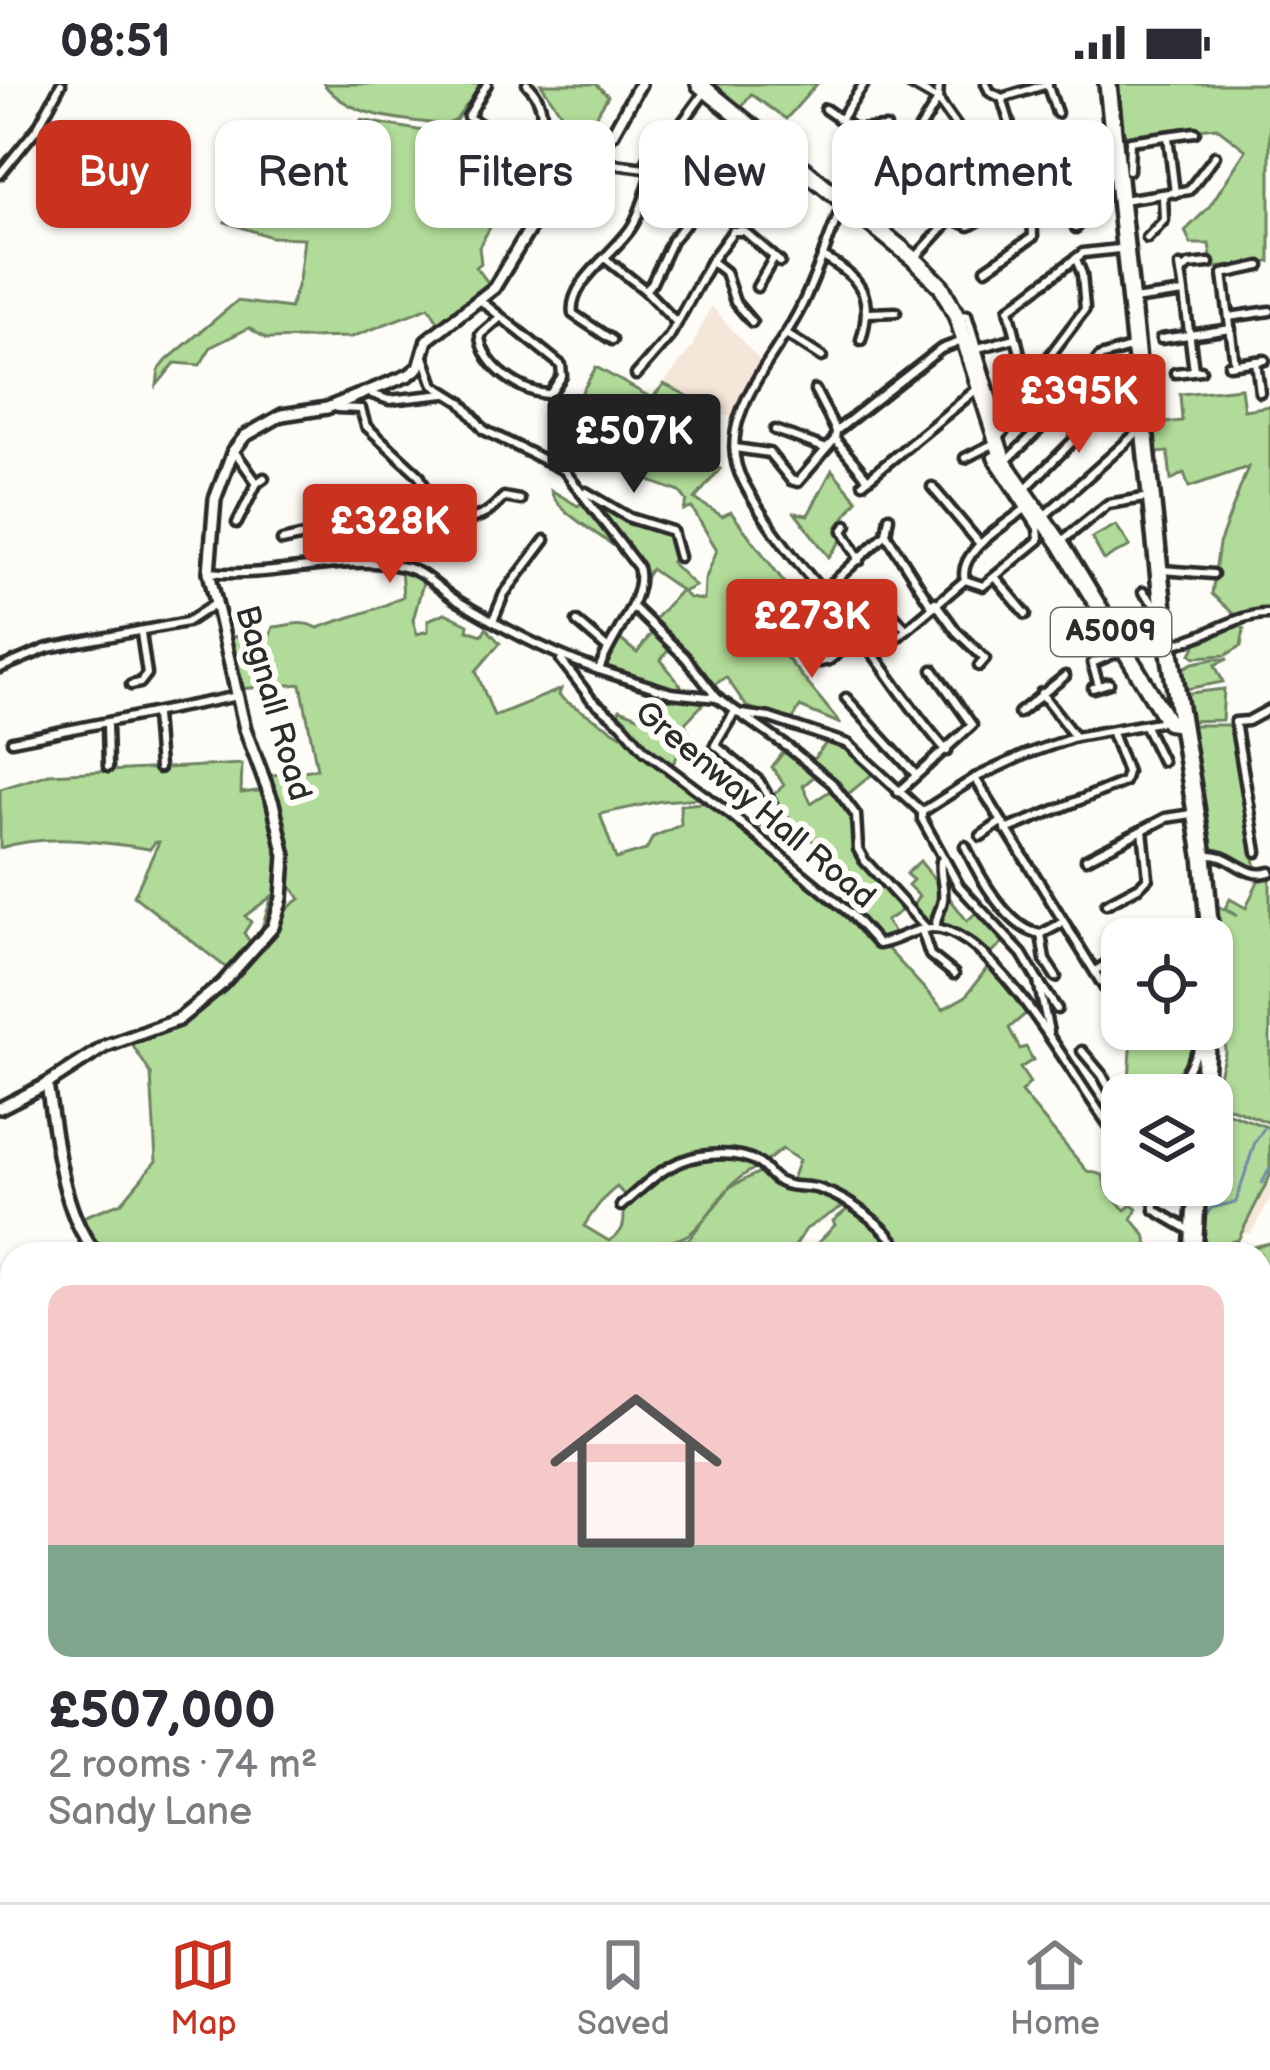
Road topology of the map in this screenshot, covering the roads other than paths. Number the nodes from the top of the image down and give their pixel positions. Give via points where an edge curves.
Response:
1 (61, 84) edge
2 (488, 84) edge
3 (526, 84) edge
4 (640, 84) edge
5 (864, 84) edge
6 (910, 84) edge
7 (939, 84) edge
8 (986, 84) edge
9 (1047, 84) edge
10 (1105, 84) edge
11 (703, 87) edge
12 (1001, 98) junction
13 (938, 100) junction
14 (824, 109) dead end
15 (1057, 113) dead end
16 (741, 119) joint
17 (476, 120) edge
18 (544, 120) edge
19 (682, 120) edge
20 (840, 120) joint
21 (926, 120) edge
22 (952, 120) edge
23 (1008, 120) edge
24 (1109, 120) edge
25 (615, 129) edge
26 (1195, 132) dead end
27 (1168, 136) junction
28 (1215, 156) dead end
29 (1114, 161) edge
30 (1114, 165) edge
31 (1129, 170) dead end
32 (0, 174) edge
33 (832, 193) edge
34 (1175, 193) junction
35 (1163, 195) junction
36 (1121, 200) junction
37 (639, 206) edge
38 (1120, 223) junction
39 (528, 228) edge
40 (682, 228) edge
41 (833, 228) edge
42 (876, 228) edge
43 (943, 228) edge
44 (1033, 228) edge
45 (1145, 240) dead end
46 (1119, 248) junction
47 (822, 256) junction
48 (914, 259) junction
49 (1076, 259) junction
50 (607, 260) junction
51 (711, 261) junction
52 (1208, 263) dead end
53 (1260, 266) dead end
54 (986, 269) dead end
55 (757, 287) dead end
56 (645, 290) junction
57 (1184, 293) junction
58 (1132, 300) junction
59 (482, 301) junction
60 (1270, 311) edge
61 (896, 312) dead end
62 (868, 313) junction
63 (501, 317) junction
64 (1229, 317) junction
65 (752, 318) dead end
66 (1058, 320) dead end
67 (677, 323) junction
68 (1231, 329) junction
69 (1070, 330) junction
70 (786, 334) junction
71 (860, 334) dead end
72 (1190, 334) junction
73 (1015, 338) junction
74 (1161, 339) dead end
75 (612, 340) dead end
76 (972, 344) junction
77 (1130, 348) junction
78 (424, 357) junction
79 (822, 357) dead end
80 (1175, 373) dead end
81 (636, 375) dead end
82 (1141, 382) junction
83 (980, 386) junction
84 (365, 391) junction
85 (815, 391) dead end
86 (1260, 392) dead end
87 (445, 394) junction
88 (327, 408) junction
89 (1144, 426) junction
90 (775, 430) dead end
91 (836, 435) junction
92 (733, 448) junction
93 (824, 448) junction
94 (233, 451) junction
95 (1000, 453) junction
96 (965, 458) dead end
97 (932, 487) dead end
98 (583, 491) junction
99 (1022, 491) junction
100 (1152, 497) junction
101 (520, 500) dead end
102 (1024, 509) junction
103 (366, 512) dead end
104 (889, 517) dead end
105 (1042, 522) junction
106 (237, 523) dead end
107 (443, 525) junction
108 (847, 525) dead end
109 (317, 533) junction
110 (886, 534) junction
111 (545, 539) dead end
112 (282, 541) dead end
113 (1060, 543) junction
114 (982, 545) junction
115 (680, 557) dead end
116 (860, 560) junction
117 (337, 563) junction
118 (326, 564) junction
119 (1160, 569) junction
120 (209, 572) junction
121 (1210, 575) dead end
122 (996, 578) junction
123 (965, 580) junction
124 (823, 592) junction
125 (1143, 592) dead end
126 (876, 595) dead end
127 (216, 603) junction
128 (933, 603) junction
129 (632, 606) junction
130 (1163, 608) junction
131 (1026, 614) dead end
132 (1270, 614) edge
133 (785, 618) dead end
134 (493, 621) junction
135 (577, 622) dead end
136 (906, 629) junction
137 (141, 632) junction
138 (859, 637) junction
139 (1169, 644) junction
140 (607, 647) junction
141 (1124, 650) junction
142 (874, 656) junction
143 (560, 658) junction
144 (979, 666) dead end
145 (0, 668) edge
146 (599, 670) junction
147 (933, 670) dead end
148 (1065, 676) dead end
149 (1109, 683) dead end
150 (131, 685) dead end
151 (1041, 693) junction
152 (238, 696) junction
153 (717, 698) junction
154 (846, 698) dead end
155 (1270, 709) edge
156 (734, 713) junction
157 (1019, 713) dead end
158 (155, 715) junction
159 (1173, 718) junction
160 (107, 724) junction
161 (1145, 726) junction
162 (1112, 733) junction
163 (1075, 737) junction
164 (12, 741) dead end
165 (947, 751) junction
166 (1162, 761) dead end
167 (108, 767) dead end
168 (158, 768) dead end
169 (917, 776) junction
170 (975, 778) junction
171 (898, 792) junction
172 (772, 804) dead end
173 (922, 812) junction
174 (1195, 813) junction
175 (1003, 826) junction
176 (1143, 830) junction
177 (981, 836) dead end
178 (964, 850) dead end
179 (1257, 852) dead end
180 (1204, 855) junction
181 (941, 857) junction
182 (1086, 859) dead end
183 (1270, 872) edge
184 (1106, 904) dead end
185 (1211, 918) edge
186 (1062, 923) junction
187 (928, 929) junction
188 (1042, 934) junction
189 (1101, 966) edge
190 (951, 970) dead end
191 (1094, 971) junction
192 (1056, 977) dead end
193 (1038, 981) junction
194 (1101, 982) edge
195 (1058, 1009) dead end
196 (1050, 1037) junction
197 (1082, 1051) dead end
198 (1101, 1074) edge
199 (46, 1084) junction
200 (0, 1108) edge
201 (1101, 1111) edge
202 (622, 1206) dead end
203 (1155, 1206) edge
204 (1196, 1206) edge
205 (88, 1242) edge
206 (895, 1242) edge
207 (1192, 1242) edge
208 (1193, 1242) edge

1 - 32 street
2 - 17 street via 467,114
3 - 18 street
4 - 25 street
5 - 20 street
6 - 13 street
7 - 13 street
8 - 12 street
9 - 12 street
9 - 15 street
10 - 24 highway
11 - 16 main road, A5009
11 - 19 street
12 - 23 street
13 - 21 street
13 - 22 street
14 - 20 street
16 - 33 main road, A5009
26 - 27 street
27 - 31 street via 1130,141
27 - 34 street
28 - 34 street via 1194,185
29 - 36 highway
30 - 38 street
34 - 35 street
35 - 36 street
35 - 45 street via 1164,220
36 - 38 highway
37 - 50 street
38 - 46 street
38 - 58 highway
39 - 59 street
40 - 56 street
41 - 47 street
42 - 48 main road, A5009
43 - 48 street
44 - 54 street via 1033,237
46 - 49 street
46 - 77 street
47 - 62 street via 856,280
47 - 70 street
48 - 76 main road, A5009 via 941,286
49 - 69 street via 1085,309
49 - 73 street via 1009,309
50 - 56 street
50 - 75 street via 584,277 571,306
51 - 55 street via 730,233 744,231 777,260
51 - 65 street
51 - 67 street
52 - 57 street via 1182,270
53 - 64 street via 1223,274
56 - 67 street
57 - 58 street
57 - 72 street
58 - 82 highway
59 - 63 street
59 - 78 street via 427,340
60 - 64 street
61 - 62 street
62 - 71 street
63 - 63 street via 480,335 486,353 522,387 550,394 561,365
64 - 68 street
66 - 69 street
67 - 81 street
68 - 72 street
68 - 86 street via 1232,365 1260,361
69 - 73 street via 1030,379
70 - 79 street
70 - 92 street via 747,400
72 - 74 street
72 - 80 street via 1198,370
73 - 76 street
76 - 83 main road, A5009
76 - 91 street via 941,349
76 - 95 street via 1003,433
77 - 82 street
77 - 95 street via 1100,357 1051,418
78 - 84 street via 409,375
78 - 87 street
82 - 89 highway
82 - 99 street
83 - 91 street via 866,481
83 - 95 main road, A5009
84 - 87 street via 389,400
84 - 88 street
85 - 91 street
87 - 98 street via 484,430 557,465
88 - 94 street via 269,421
88 - 107 street via 362,409 366,426 419,475
89 - 100 highway
89 - 105 street
90 - 93 street
91 - 93 street
92 - 93 street via 769,453 793,482
92 - 124 street via 763,517
94 - 106 street via 261,480
94 - 120 street, Bagnall Road via 215,499
95 - 96 street
95 - 99 main road, A5009
95 - 102 street via 992,457
97 - 114 street
98 - 115 street via 672,530
98 - 129 street via 638,567
99 - 105 main road, A5009
100 - 113 street via 1108,504
100 - 119 highway
101 - 107 street via 501,499 479,516
102 - 105 street
102 - 114 street
103 - 109 street
104 - 110 street
105 - 113 main road, A5009
105 - 122 street via 1039,540
107 - 117 street via 406,527
108 - 116 street via 842,531
109 - 112 street
109 - 118 street
110 - 116 street
110 - 128 street
111 - 134 street
113 - 141 main road, A5009
114 - 123 street via 963,564
116 - 124 street
117 - 118 street
117 - 134 street via 412,569
118 - 120 street via 278,574
119 - 121 street
119 - 130 highway
120 - 127 street, Bagnall Road
122 - 123 street via 983,586
122 - 131 street
123 - 128 street
124 - 138 street
125 - 130 street
126 - 136 street
127 - 137 street via 187,622
127 - 152 street, Bagnall Road
128 - 136 street
128 - 144 street via 985,659
129 - 140 street
129 - 153 street
130 - 139 highway
132 - 139 street
133 - 138 street via 820,662
134 - 143 street
135 - 140 street
136 - 142 street
137 - 145 street via 48,648
137 - 150 street via 147,674
138 - 142 street
139 - 159 highway
140 - 146 street
141 - 149 street via 1092,663 1096,687
141 - 159 main road, A5009
142 - 165 street
143 - 146 street
143 - 187 street, Greenway Hall Road via 645,751 731,814 878,944
146 - 153 street
147 - 165 street via 972,725
148 - 151 street
151 - 157 street
151 - 163 street
152 - 158 street
152 - 199 street, Bagnall Road via 285,856 273,927 178,1020 106,1046
153 - 156 street
154 - 169 street
155 - 179 street via 1235,722
156 - 171 street via 848,744
156 - 172 street via 715,745 759,781
156 - 187 street via 845,798 864,860
158 - 160 street
158 - 168 street
159 - 161 street
159 - 174 highway
160 - 164 street
160 - 167 street
161 - 162 street
161 - 166 street
162 - 163 street
162 - 175 street via 1124,782
163 - 170 street
165 - 169 street
169 - 171 street
170 - 173 street
170 - 175 street
171 - 173 street
173 - 181 street
174 - 176 street
174 - 180 highway
175 - 177 street
175 - 186 street
176 - 182 street
176 - 184 street via 1148,878
178 - 188 street via 1014,920
180 - 183 street
180 - 185 highway
181 - 187 street via 944,892
181 - 193 street
186 - 188 street
186 - 191 street
187 - 190 street via 930,955
187 - 196 street via 950,933 999,970
188 - 192 street
189 - 191 street
191 - 194 street
193 - 195 street
193 - 196 street
196 - 201 street
197 - 198 street
199 - 200 street, Bagnall Road
199 - 205 street via 73,1210
202 - 206 street via 678,1162 744,1157 783,1184 820,1188 867,1214
203 - 207 street
204 - 208 highway

